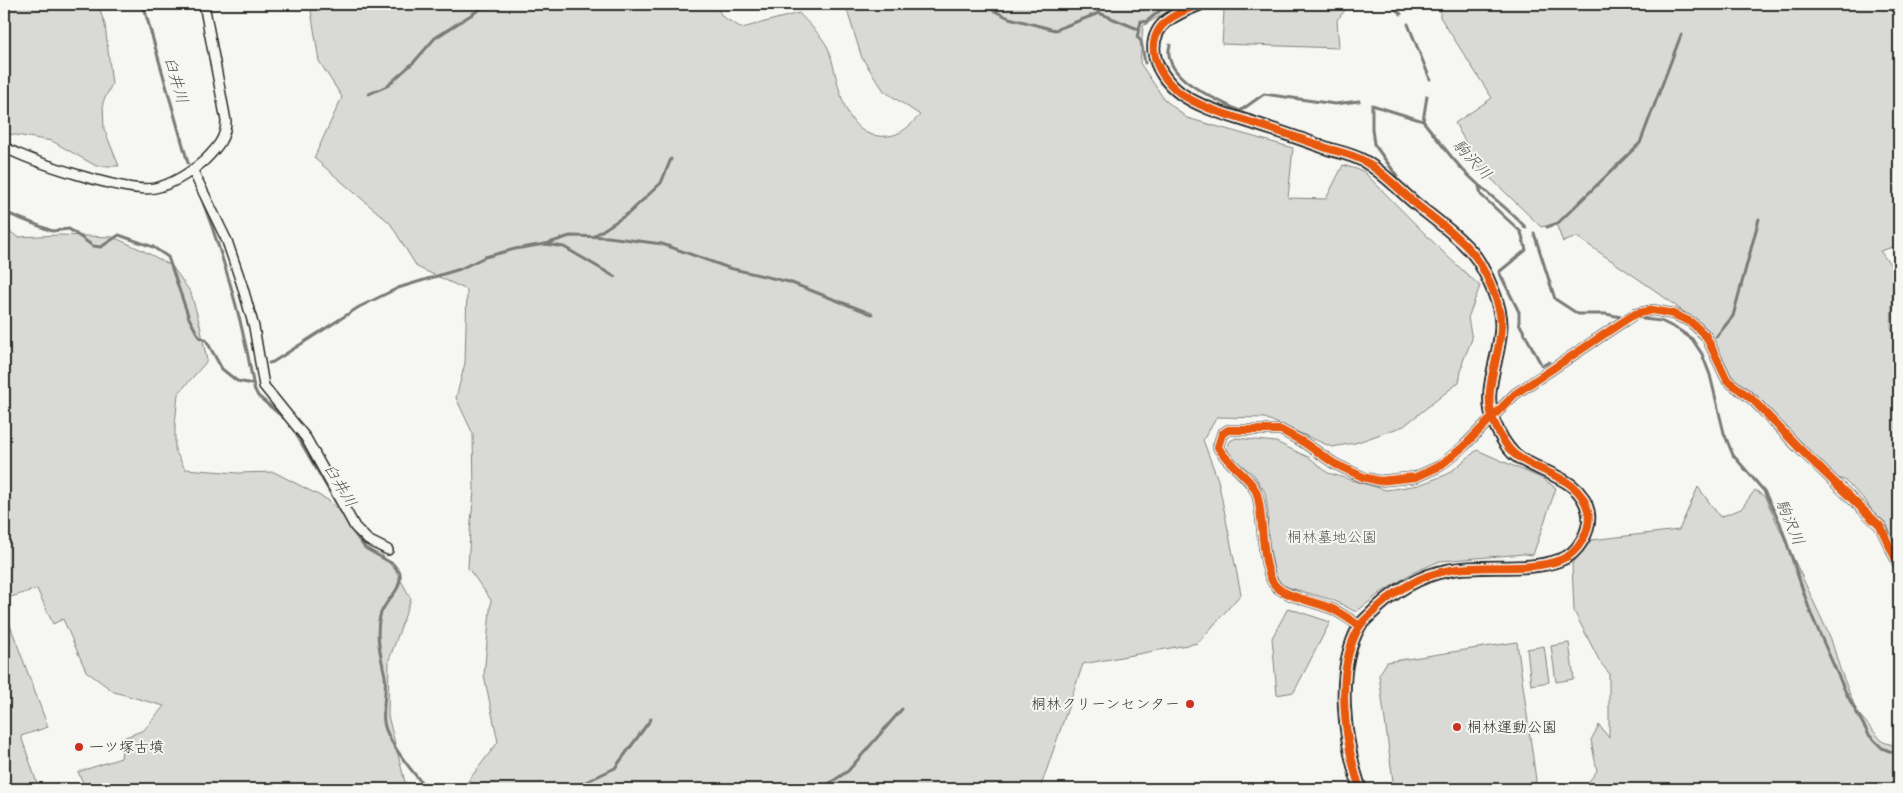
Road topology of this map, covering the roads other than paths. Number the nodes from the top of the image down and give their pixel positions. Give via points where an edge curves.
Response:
1 (204, 4) edge
2 (1200, 4) edge
3 (4, 147) edge
4 (192, 170) junction
5 (1492, 417) junction
6 (388, 550) dead end
7 (1899, 566) edge
8 (1360, 626) junction
9 (1360, 789) edge

1 - 4 street via 226,132 215,150
2 - 5 street via 1174,14 1159,28 1153,45 1156,64 1178,92 1222,112 1362,159 1478,259 1498,306 1501,324 1490,393
3 - 4 street via 21,156 114,185 154,188
4 - 6 street via 227,241 242,285 254,327 264,386 306,438 355,527 368,540
5 - 7 street via 1515,394 1635,314 1653,310 1673,314 1691,322 1706,336 1727,380 1753,400 1880,526
5 - 8 street via 1502,440 1513,453 1564,480 1582,496 1589,515 1580,545 1563,560 1548,564 1470,567 1416,581 1393,594
5 - 8 street via 1440,466 1416,477 1394,480 1378,480 1335,464 1281,430 1237,428 1222,434 1218,447 1224,458 1257,493 1274,585 1286,593 1332,609
8 - 9 street via 1345,676 1347,734

